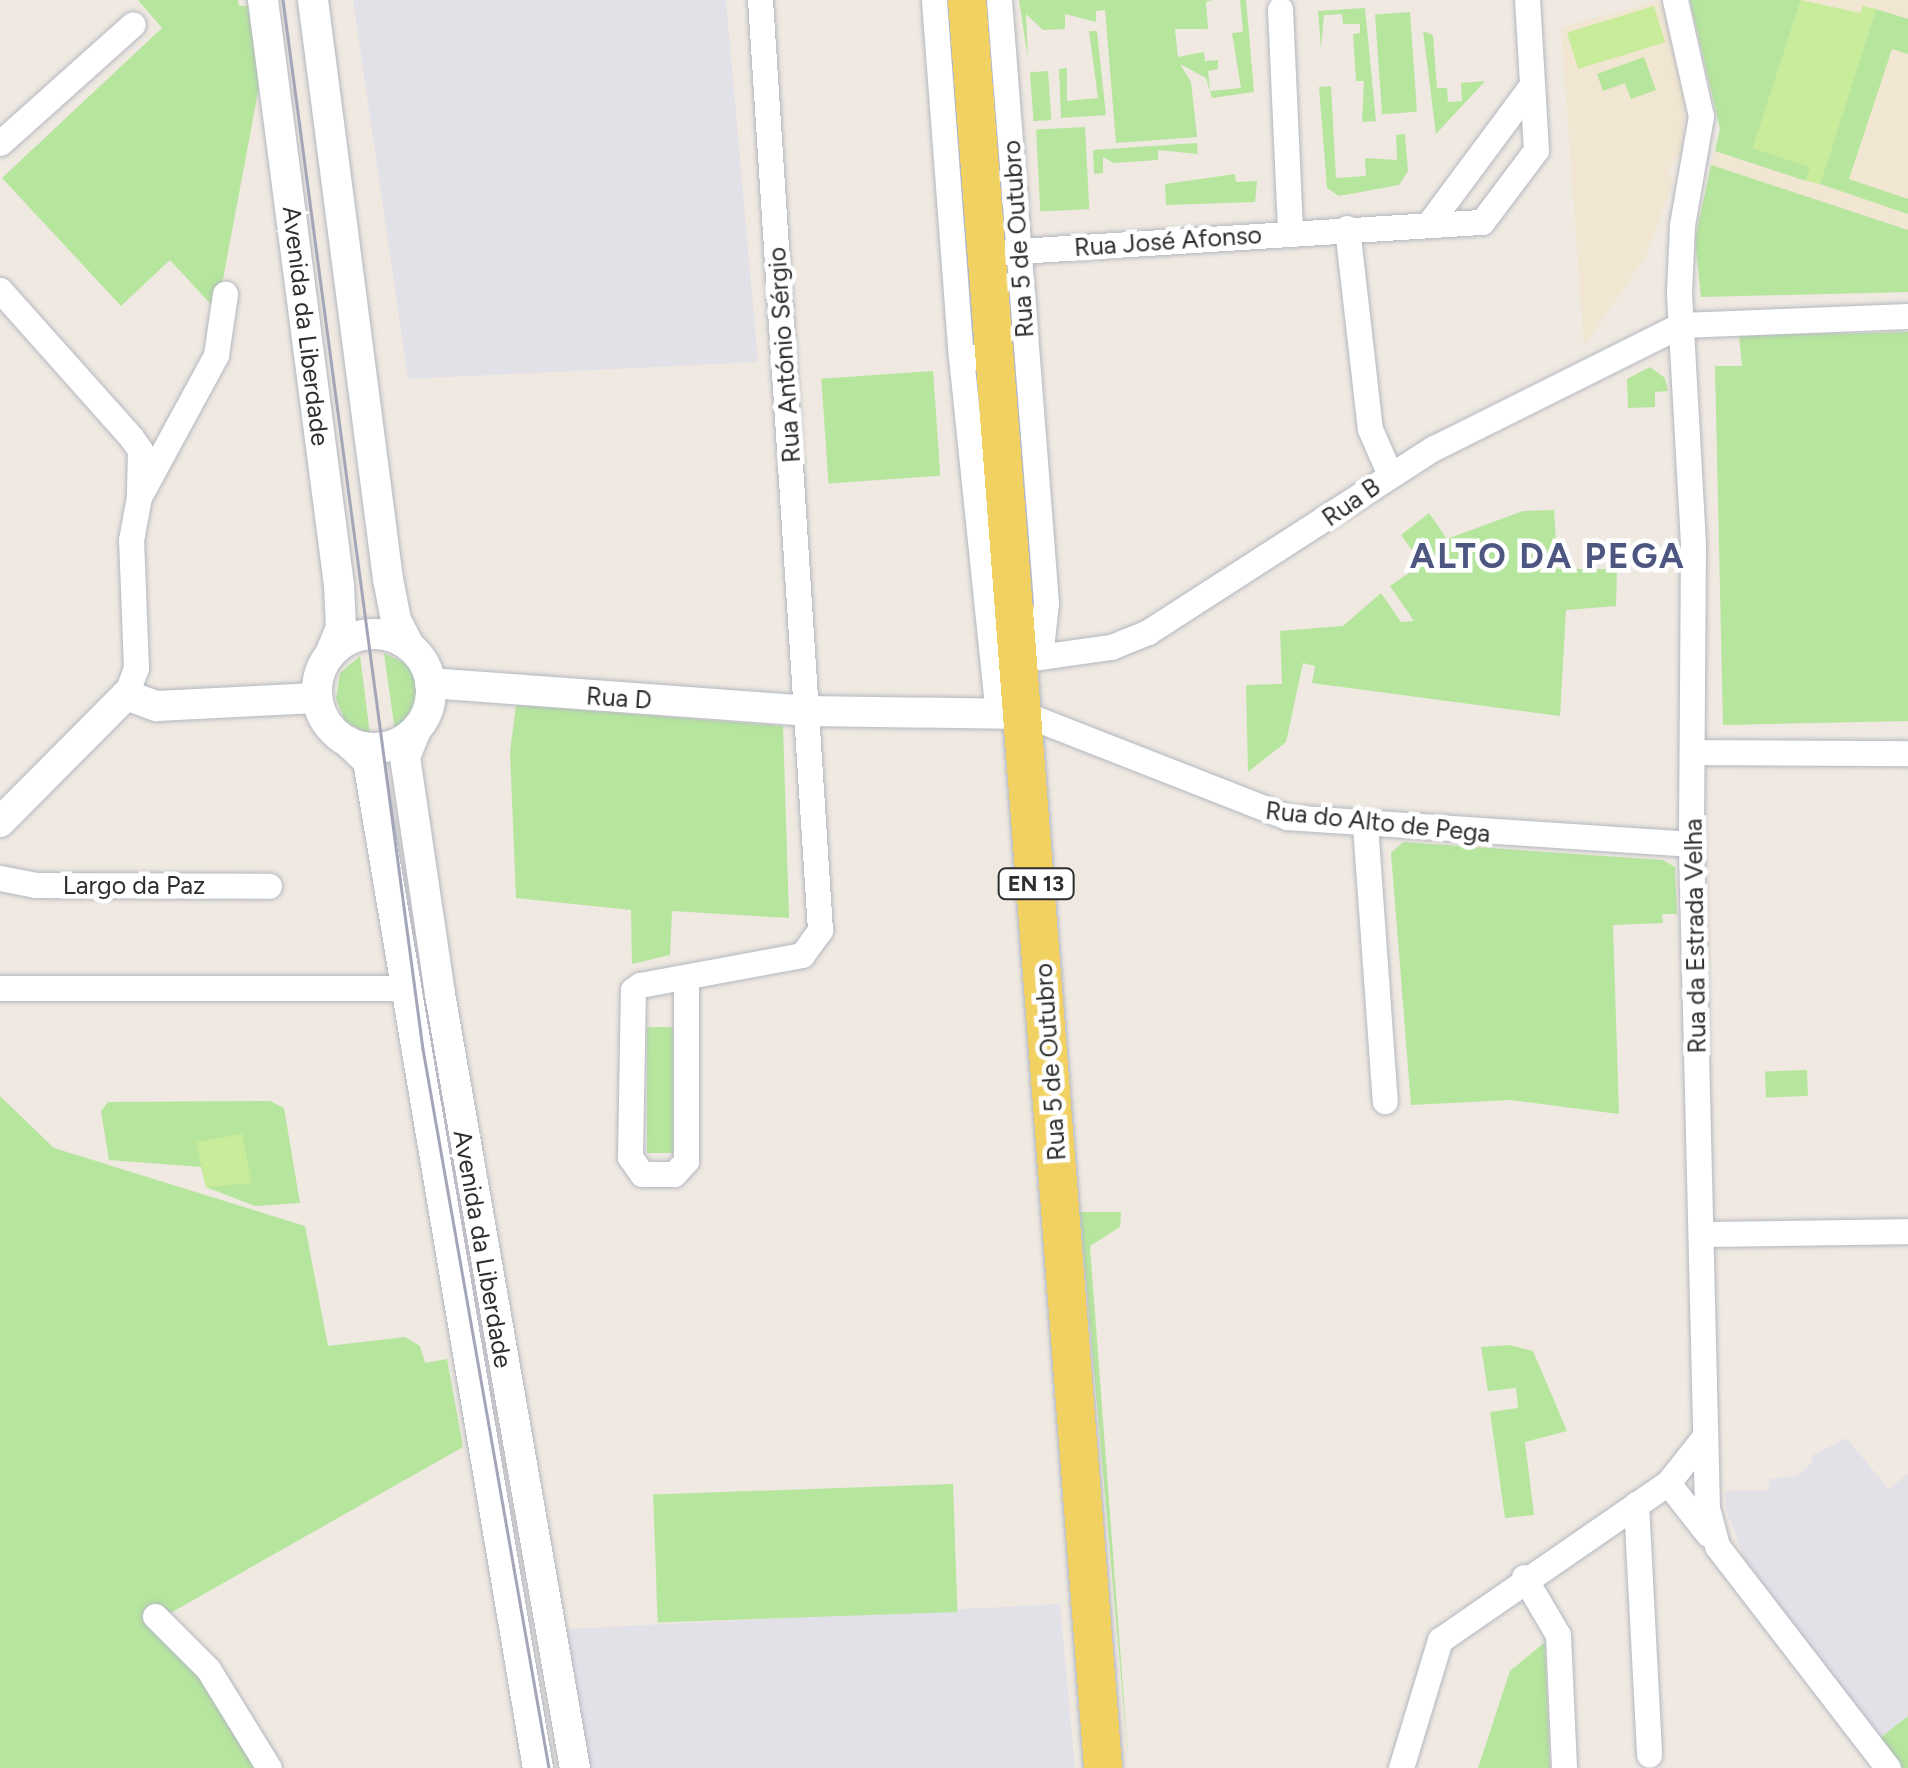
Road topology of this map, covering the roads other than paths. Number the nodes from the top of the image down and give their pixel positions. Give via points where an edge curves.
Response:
1 (262, 0) edge
2 (313, 0) edge
3 (760, 0) edge
4 (934, 0) edge
5 (967, 0) edge
6 (999, 0) edge
7 (1527, 0) edge
8 (1675, 0) edge
9 (1280, 8) dead end
10 (134, 24) dead end
11 (1532, 85) junction
12 (0, 143) edge
13 (968, 215) junction
14 (1428, 225) junction
15 (1347, 228) junction
16 (1290, 232) junction
17 (1003, 252) junction
18 (0, 290) edge
19 (224, 294) dead end
20 (1908, 316) edge
21 (1681, 325) junction
22 (978, 357) junction
23 (1390, 475) junction
24 (139, 497) junction
25 (409, 646) junction
26 (331, 651) junction
27 (1029, 658) junction
28 (430, 684) junction
29 (126, 695) junction
30 (316, 698) junction
31 (807, 710) junction
32 (1011, 715) junction
33 (416, 730) junction
34 (348, 742) junction
35 (1694, 752) junction
36 (1908, 753) edge
37 (0, 822) edge
38 (1365, 825) junction
39 (1691, 844) junction
40 (0, 878) edge
41 (270, 886) dead end
42 (686, 977) junction
43 (0, 988) edge
44 (406, 988) junction
45 (1385, 1101) dead end
46 (1908, 1231) edge
47 (1703, 1234) junction
48 (1705, 1436) junction
49 (1668, 1483) junction
50 (1636, 1504) junction
51 (1718, 1546) junction
52 (1524, 1577) junction
53 (156, 1616) dead end
54 (1649, 1755) dead end
55 (269, 1768) edge
56 (538, 1768) edge
57 (575, 1768) edge
58 (1102, 1768) edge
59 (1402, 1768) edge
60 (1564, 1768) edge
61 (1888, 1768) edge

1 - 26 street, Avenida da Liberdade via 339,585 341,628
2 - 25 street, Avenida da Liberdade via 388,579
3 - 31 street, Rua António Sérgio
4 - 13 street, Rua 5 de Outubro
5 - 13 main road, Rua 5 de Outubro / EN 13
6 - 17 street, Rua 5 de Outubro
7 - 11 street, Rua José Afonso
8 - 21 street, Rua da Estrada Velha via 1701,116 1682,225
9 - 16 street, Rua José Afonso
10 - 12 street
11 - 14 street
11 - 14 street, Rua José Afonso via 1536,150 1482,222
13 - 17 main road, Rua 5 de Outubro / EN 13
13 - 22 street, Rua 5 de Outubro
14 - 15 street, Rua José Afonso
15 - 16 street, Rua José Afonso
15 - 23 street via 1370,429
16 - 17 street, Rua José Afonso
17 - 22 main road, Rua 5 de Outubro / EN 13
17 - 27 street, Rua 5 de Outubro via 1046,603
18 - 24 street via 140,450
19 - 24 street via 216,355
20 - 21 street
21 - 23 street, Rua B
21 - 35 street, Rua da Estrada Velha
22 - 27 main road, Rua 5 de Outubro / EN 13
22 - 32 street, Rua 5 de Outubro
23 - 27 street, Rua B via 1148,632 1111,648
24 - 29 street via 132,540 136,668
25 - 26 street via 371,633
25 - 28 street
26 - 30 street
27 - 32 main road, Rua 5 de Outubro / EN 13
28 - 31 street, Rua D
28 - 33 street
29 - 30 street via 157,706
29 - 37 street
30 - 34 street via 333,731
31 - 32 street, Rua D
31 - 42 street, Rua António Sérgio via 818,938 802,956
32 - 38 street, Rua do Alto de Pega via 1257,810
32 - 58 main road, Rua 5 de Outubro / EN 13
33 - 34 street via 384,747
33 - 57 street, Avenida da Liberdade via 405,756 440,994
34 - 44 street, Avenida da Liberdade via 368,761
35 - 36 street
35 - 39 street, Rua da Estrada Velha
38 - 39 street, Rua do Alto de Pega
38 - 45 street
39 - 47 street, Rua da Estrada Velha
40 - 41 street, Largo da Paz via 35,885
42 - 42 street, Rua António Sérgio via 686,1161 674,1174 642,1174 630,1158 630,997 640,986
43 - 44 street
44 - 56 street, Avenida da Liberdade
46 - 47 street
47 - 48 street, Rua da Estrada Velha
48 - 49 street
48 - 51 street, Rua da Estrada Velha via 1707,1508
49 - 50 street
49 - 51 street, Rua da Estrada Velha
50 - 52 street
50 - 54 street
51 - 61 street, Rua da Estrada Velha
52 - 59 street via 1440,1640
52 - 60 street via 1558,1635
53 - 55 street via 208,1669

